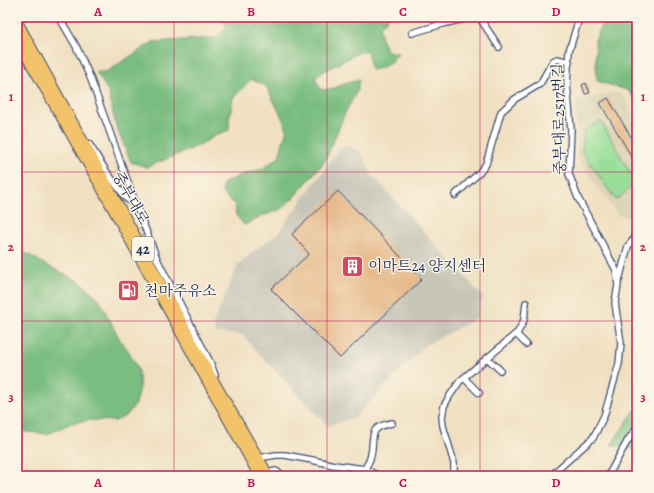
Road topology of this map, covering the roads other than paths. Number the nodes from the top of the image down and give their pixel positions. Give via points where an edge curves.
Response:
1 (59, 17) edge
2 (440, 17) edge
3 (473, 17) edge
4 (479, 17) edge
5 (582, 17) edge
6 (17, 21) edge
7 (446, 23) junction
8 (412, 33) dead end
9 (17, 39) edge
10 (499, 46) dead end
11 (569, 62) junction
12 (79, 134) junction
13 (455, 195) dead end
14 (136, 205) junction
15 (637, 231) edge
16 (618, 285) junction
17 (526, 303) dead end
18 (516, 334) junction
19 (526, 344) dead end
20 (487, 358) junction
21 (500, 370) dead end
22 (464, 378) junction
23 (218, 387) junction
24 (479, 393) dead end
25 (392, 423) dead end
26 (637, 428) edge
27 (258, 458) junction
28 (365, 470) junction
29 (265, 475) edge
30 (283, 476) edge
31 (379, 476) edge
32 (454, 476) edge
33 (552, 476) edge
34 (608, 476) edge

1 - 14 street via 90,77
2 - 7 street
3 - 7 street
4 - 10 street
5 - 11 street, 중부대로2517번길 via 569,51
6 - 12 main road, 중부대로 / 42
7 - 8 street
9 - 29 main road, 중부대로 / 42
11 - 13 street via 557,59 553,61 540,84 501,112 486,164
11 - 16 street, 중부대로2517번길 via 569,174 578,198 616,270
12 - 14 street via 90,145 126,198
12 - 23 main road, 중부대로 / 42
14 - 23 street via 157,259 210,362
15 - 16 street via 628,246
16 - 33 street, 중부대로2517번길 via 614,303 621,343 620,357 604,416 593,438
17 - 18 street via 524,320
18 - 19 street
18 - 20 street
20 - 21 street
20 - 22 street
22 - 24 street
22 - 32 street via 449,397 442,417 454,463
23 - 27 main road, 중부대로 / 42
25 - 28 street via 379,427 374,432 372,454
26 - 34 street
27 - 28 street via 285,455
27 - 29 main road, 중부대로 / 42
28 - 31 street
29 - 30 street via 276,471

